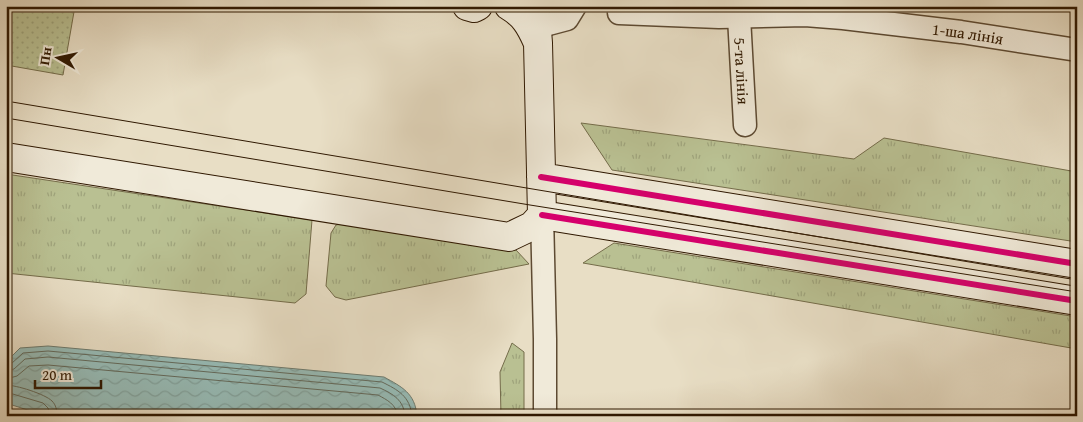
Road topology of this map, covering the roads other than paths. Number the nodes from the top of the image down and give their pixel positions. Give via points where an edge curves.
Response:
1 (466, 6) edge
2 (478, 6) edge
3 (509, 6) edge
4 (571, 13) edge
5 (619, 13) dead end
6 (739, 17) junction
7 (536, 26) edge
8 (1077, 50) edge
9 (745, 125) dead end
10 (6, 157) edge
11 (541, 177) junction
12 (542, 214) junction
13 (1077, 264) edge
14 (1077, 301) edge
15 (545, 416) edge

1 - 2 main road
3 - 7 main road via 530,25
4 - 7 street
5 - 6 street, 1-ша лінія
6 - 8 street, 1-ша лінія via 805,15 843,18
6 - 9 street, 5-та лінія
7 - 11 main road
10 - 12 main road via 509,237 532,226
11 - 12 main road
11 - 13 main road
12 - 14 main road
12 - 15 street

